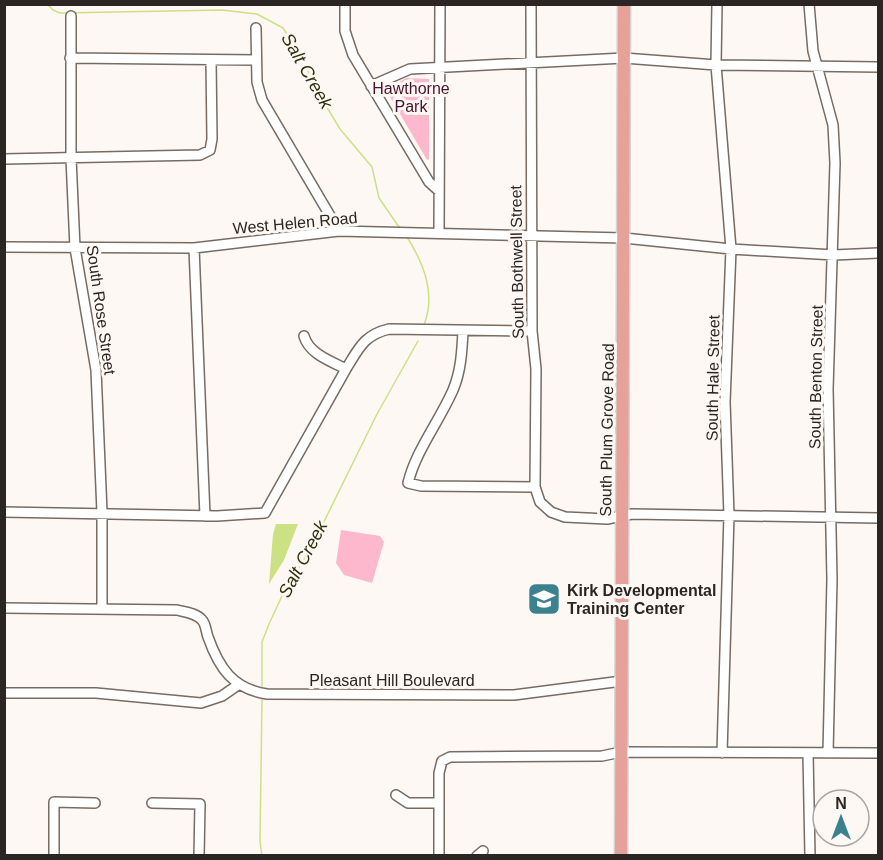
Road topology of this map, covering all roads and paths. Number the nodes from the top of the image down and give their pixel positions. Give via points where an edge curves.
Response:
1 (345, 4) edge
2 (440, 4) edge
3 (531, 4) edge
4 (624, 4) edge
5 (717, 4) edge
6 (809, 4) edge
7 (71, 16) dead end
8 (256, 28) dead end
9 (70, 58) junction
10 (624, 58) junction
11 (211, 60) junction
12 (256, 60) junction
13 (531, 62) junction
14 (716, 65) junction
15 (879, 67) edge
16 (817, 68) junction
17 (440, 69) junction
18 (371, 86) junction
19 (71, 158) junction
20 (4, 159) edge
21 (440, 191) junction
22 (339, 231) junction
23 (439, 232) junction
24 (532, 237) junction
25 (624, 238) junction
26 (4, 246) edge
27 (75, 248) junction
28 (194, 248) junction
29 (731, 249) junction
30 (879, 253) edge
31 (834, 255) junction
32 (463, 331) junction
33 (532, 331) junction
34 (304, 336) dead end
35 (346, 369) junction
36 (535, 486) junction
37 (4, 512) edge
38 (102, 513) junction
39 (622, 514) junction
40 (729, 515) junction
41 (205, 516) junction
42 (832, 517) junction
43 (879, 518) edge
44 (4, 608) edge
45 (102, 608) junction
46 (622, 681) junction
47 (237, 685) junction
48 (4, 693) edge
49 (621, 752) junction
50 (722, 753) junction
51 (808, 753) junction
52 (828, 753) junction
53 (879, 753) edge
54 (396, 795) dead end
55 (95, 802) dead end
56 (152, 803) dead end
57 (439, 803) junction
58 (54, 855) edge
59 (199, 855) edge
60 (439, 855) edge
61 (621, 855) edge
62 (810, 855) edge

1 - 18 street via 347,44
2 - 17 street
3 - 13 street, South Bothwell Street
4 - 10 main road, South Plum Grove Road
5 - 14 street, South Hale Street
6 - 16 street, South Benton Street
7 - 9 street, South Rose Street
8 - 12 street
9 - 11 street
9 - 19 street, South Rose Street
10 - 13 street
10 - 14 street
10 - 25 main road, South Plum Grove Road
11 - 12 street
11 - 19 street via 210,150 200,155
12 - 22 street via 262,100
13 - 17 street
13 - 24 street, South Bothwell Street
14 - 16 street
14 - 29 street, South Hale Street
15 - 16 street
16 - 31 street, South Benton Street via 833,125
17 - 18 street via 401,70
17 - 21 street
18 - 21 street via 429,182
19 - 20 street
19 - 27 street, South Rose Street
21 - 23 street
22 - 23 street, West Helen Road
22 - 28 street, West Helen Road
23 - 24 street, West Helen Road
24 - 25 street, West Helen Road
24 - 33 street, South Bothwell Street
25 - 29 street, West Helen Road
25 - 39 main road, South Plum Grove Road
26 - 27 street, West Helen Road
27 - 28 street, West Helen Road
27 - 38 street, South Rose Street via 96,370
28 - 41 street
29 - 31 street, West Helen Road
29 - 40 street, South Hale Street via 725,402
30 - 31 street, West Helen Road
31 - 42 street, South Benton Street via 828,389
32 - 33 street
32 - 35 street via 389,329 373,333
32 - 36 street via 460,369 453,391 412,467 408,483
33 - 36 street, South Bothwell Street via 536,369
34 - 35 street via 306,344 320,356
35 - 41 street via 265,513
36 - 39 street via 540,502 565,517 607,519
37 - 38 street
38 - 41 street
38 - 45 street, South Rose Street
39 - 40 street
39 - 46 main road, South Plum Grove Road
40 - 42 street
40 - 50 street, South Hale Street
42 - 43 street
42 - 52 street, South Benton Street
44 - 45 street
45 - 47 street via 177,610 207,618 220,667
46 - 47 street, Pleasant Hill Boulevard via 529,694 478,696 267,694
46 - 49 main road, South Plum Grove Road
47 - 48 street via 222,696 201,703 96,693
49 - 50 street
49 - 57 street via 602,756 450,757 442,760 439,772
49 - 61 main road, South Plum Grove Road
50 - 51 street
51 - 52 street
51 - 62 street
52 - 53 street
54 - 57 street via 408,803
55 - 58 street via 54,802
56 - 59 street via 200,804
57 - 60 street

